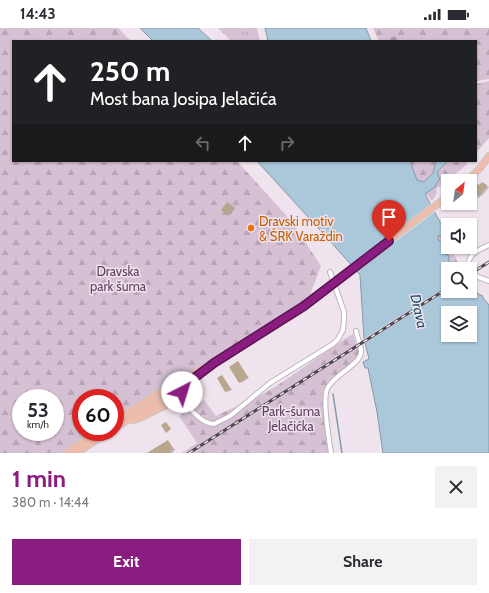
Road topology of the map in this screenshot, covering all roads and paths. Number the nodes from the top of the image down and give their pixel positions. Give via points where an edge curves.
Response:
1 (489, 156) edge
2 (474, 174) edge
3 (441, 201) edge
4 (489, 245) edge
5 (468, 262) edge
6 (330, 272) dead end
7 (477, 277) edge
8 (489, 281) edge
9 (356, 331) dead end
10 (214, 363) junction
11 (185, 385) junction
12 (165, 389) junction
13 (174, 392) junction
14 (185, 403) junction
15 (124, 415) edge
16 (126, 421) joint
17 (84, 441) edge
18 (95, 441) edge
19 (66, 453) edge
20 (76, 453) edge
21 (331, 453) edge

1 - 2 main road
3 - 10 main road, bridge via 298,310
4 - 5 street via 478,250
6 - 14 street via 344,312 343,330 336,342 261,389 241,408 218,423 204,421
7 - 8 street
9 - 21 street via 361,356 333,380 325,394
10 - 11 main road
10 - 12 main road
11 - 13 main road
11 - 14 main road via 182,392
12 - 13 street
12 - 15 main road
13 - 14 street
13 - 16 main road
14 - 16 main road via 176,402 140,418
17 - 19 main road
18 - 20 main road

